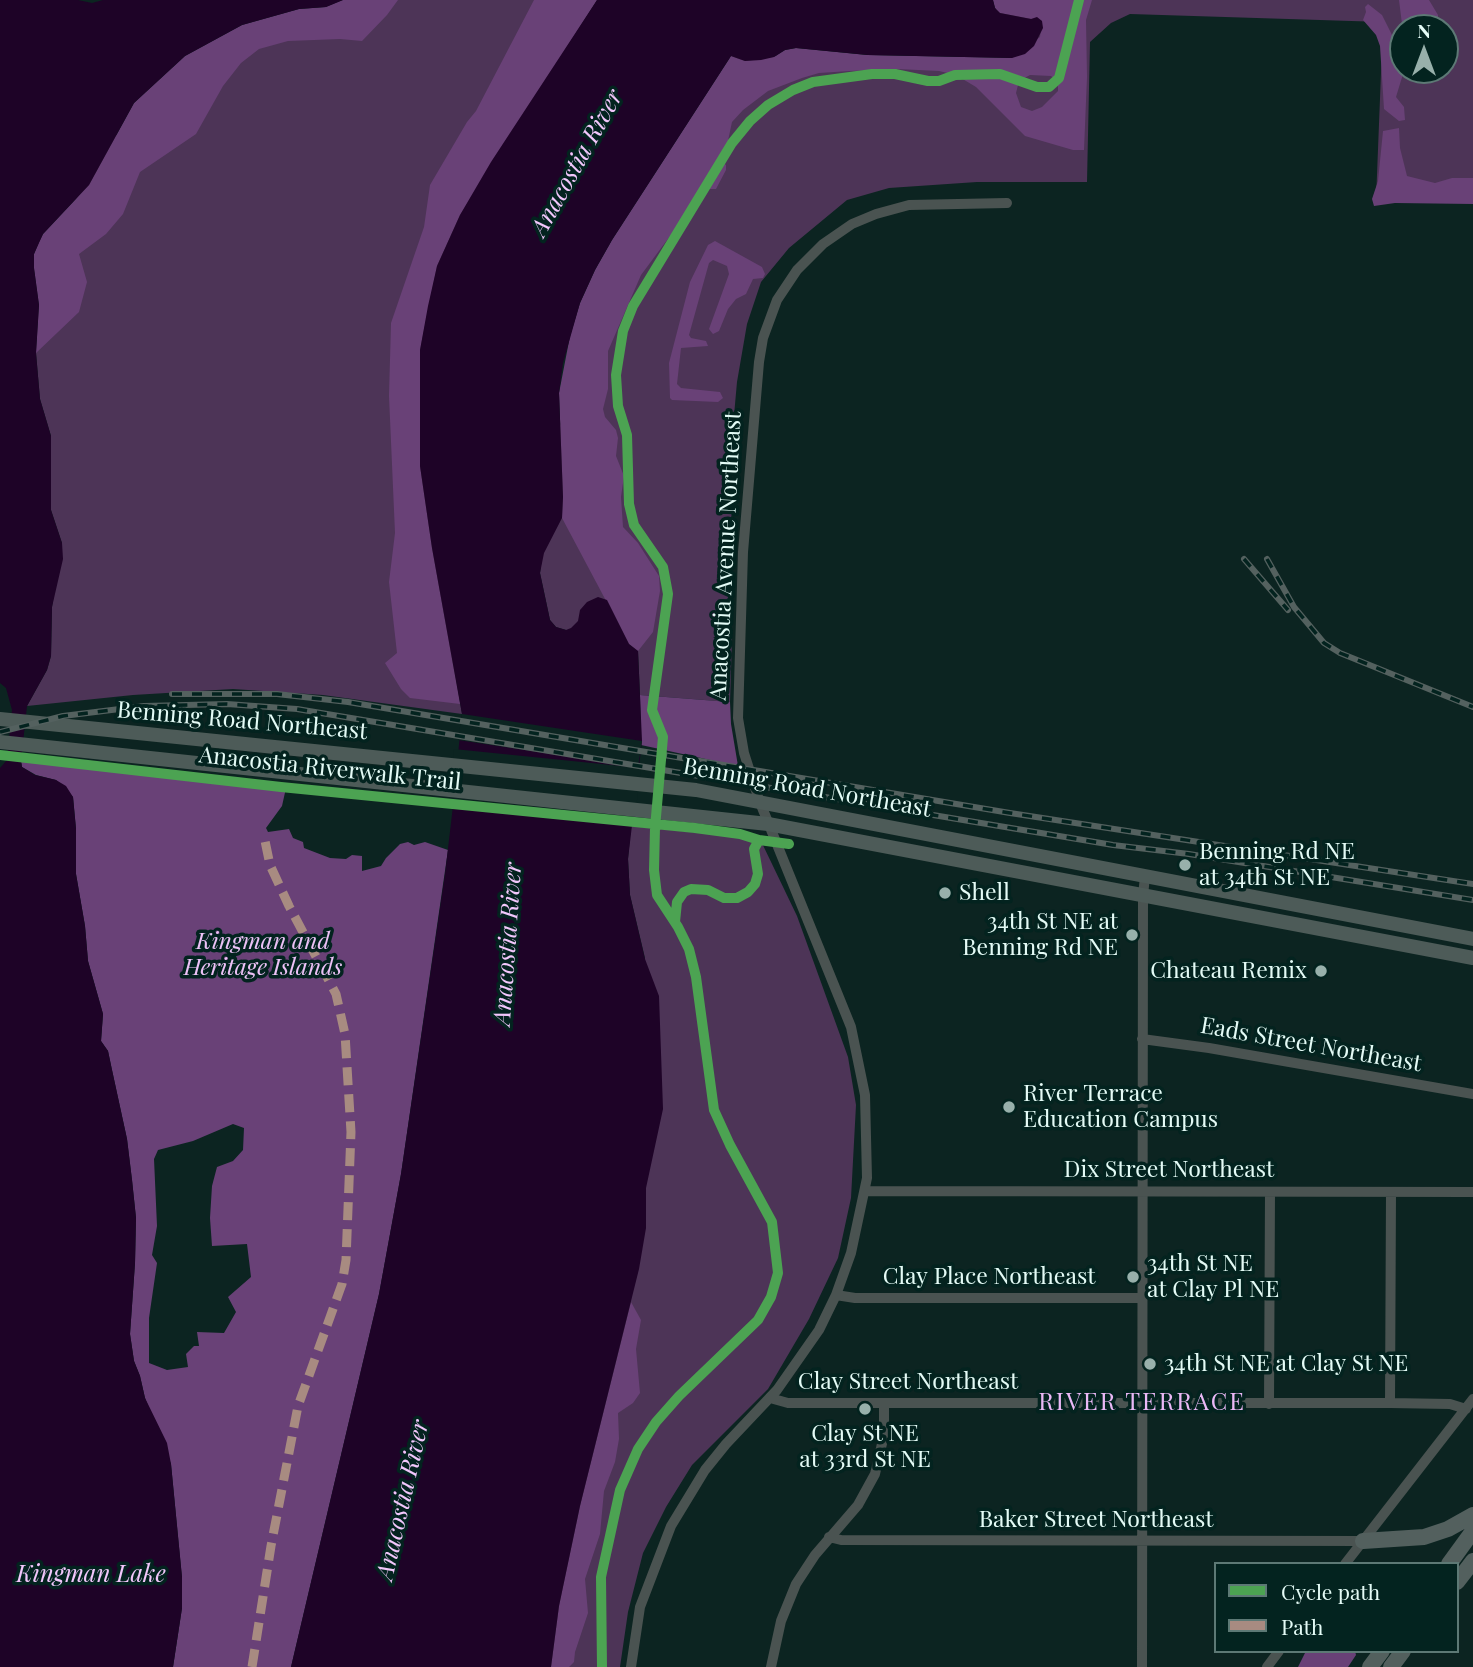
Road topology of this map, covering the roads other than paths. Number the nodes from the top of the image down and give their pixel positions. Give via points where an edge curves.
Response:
1 (1007, 203) dead end
2 (0, 719) edge
3 (0, 742) edge
4 (759, 800) junction
5 (768, 824) junction
6 (1145, 876) junction
7 (1143, 896) junction
8 (1473, 939) edge
9 (1473, 958) edge
10 (1142, 1039) junction
11 (1473, 1094) edge
12 (865, 1191) junction
13 (1142, 1191) junction
14 (1270, 1192) junction
15 (1391, 1192) junction
16 (1473, 1192) edge
17 (836, 1295) junction
18 (1142, 1298) junction
19 (770, 1398) junction
20 (1473, 1399) edge
21 (884, 1404) junction
22 (1142, 1404) junction
23 (1269, 1404) junction
24 (1390, 1404) junction
25 (1465, 1409) junction
26 (1473, 1515) edge
27 (1473, 1531) edge
28 (829, 1537) junction
29 (1142, 1541) junction
30 (1363, 1541) junction
31 (1473, 1561) edge
32 (1347, 1562) edge
33 (1450, 1562) edge
34 (1459, 1579) edge
35 (631, 1667) edge
36 (771, 1667) edge
37 (1142, 1667) edge

1 - 4 street, Anacostia Avenue Northeast via 909,205 860,221 809,256 771,314 758,362 743,552 738,703 744,752
2 - 4 main road, Benning Road Northeast
3 - 5 main road, Benning Road Northeast
4 - 5 street, Anacostia Avenue Northeast
4 - 6 main road, Benning Road Northeast
5 - 7 main road, Benning Road Northeast
5 - 12 street, Anacostia Avenue Northeast via 841,998 856,1046 867,1111
6 - 7 street
6 - 8 main road, Benning Road Northeast
7 - 9 main road, Benning Road Northeast
7 - 10 street
10 - 11 street, Eads Street Northeast
10 - 13 street
12 - 13 street, Dix Street Northeast
12 - 17 street, Anacostia Avenue Northeast
13 - 14 street, Dix Street Northeast
13 - 18 street
14 - 15 street, Dix Street Northeast
14 - 23 street
15 - 16 street, Dix Street Northeast
15 - 24 street
17 - 18 street, Clay Place Northeast
17 - 19 street, Anacostia Avenue Northeast via 810,1344
18 - 22 street
19 - 21 street, Clay Street Northeast via 788,1404
19 - 35 street, Anacostia Avenue Northeast via 715,1457 675,1519 640,1607
20 - 25 street
21 - 22 street, Clay Street Northeast
21 - 28 street via 884,1435 875,1474 858,1505
22 - 23 street, Clay Street Northeast
22 - 29 street
23 - 24 street, Clay Street Northeast
24 - 25 street, Clay Street Northeast via 1450,1404
25 - 30 street
26 - 30 highway via 1424,1537
27 - 33 highway
28 - 29 street, Baker Street Northeast
28 - 36 street via 790,1596
29 - 30 street, Baker Street Northeast
29 - 37 street
30 - 32 street
31 - 34 highway

